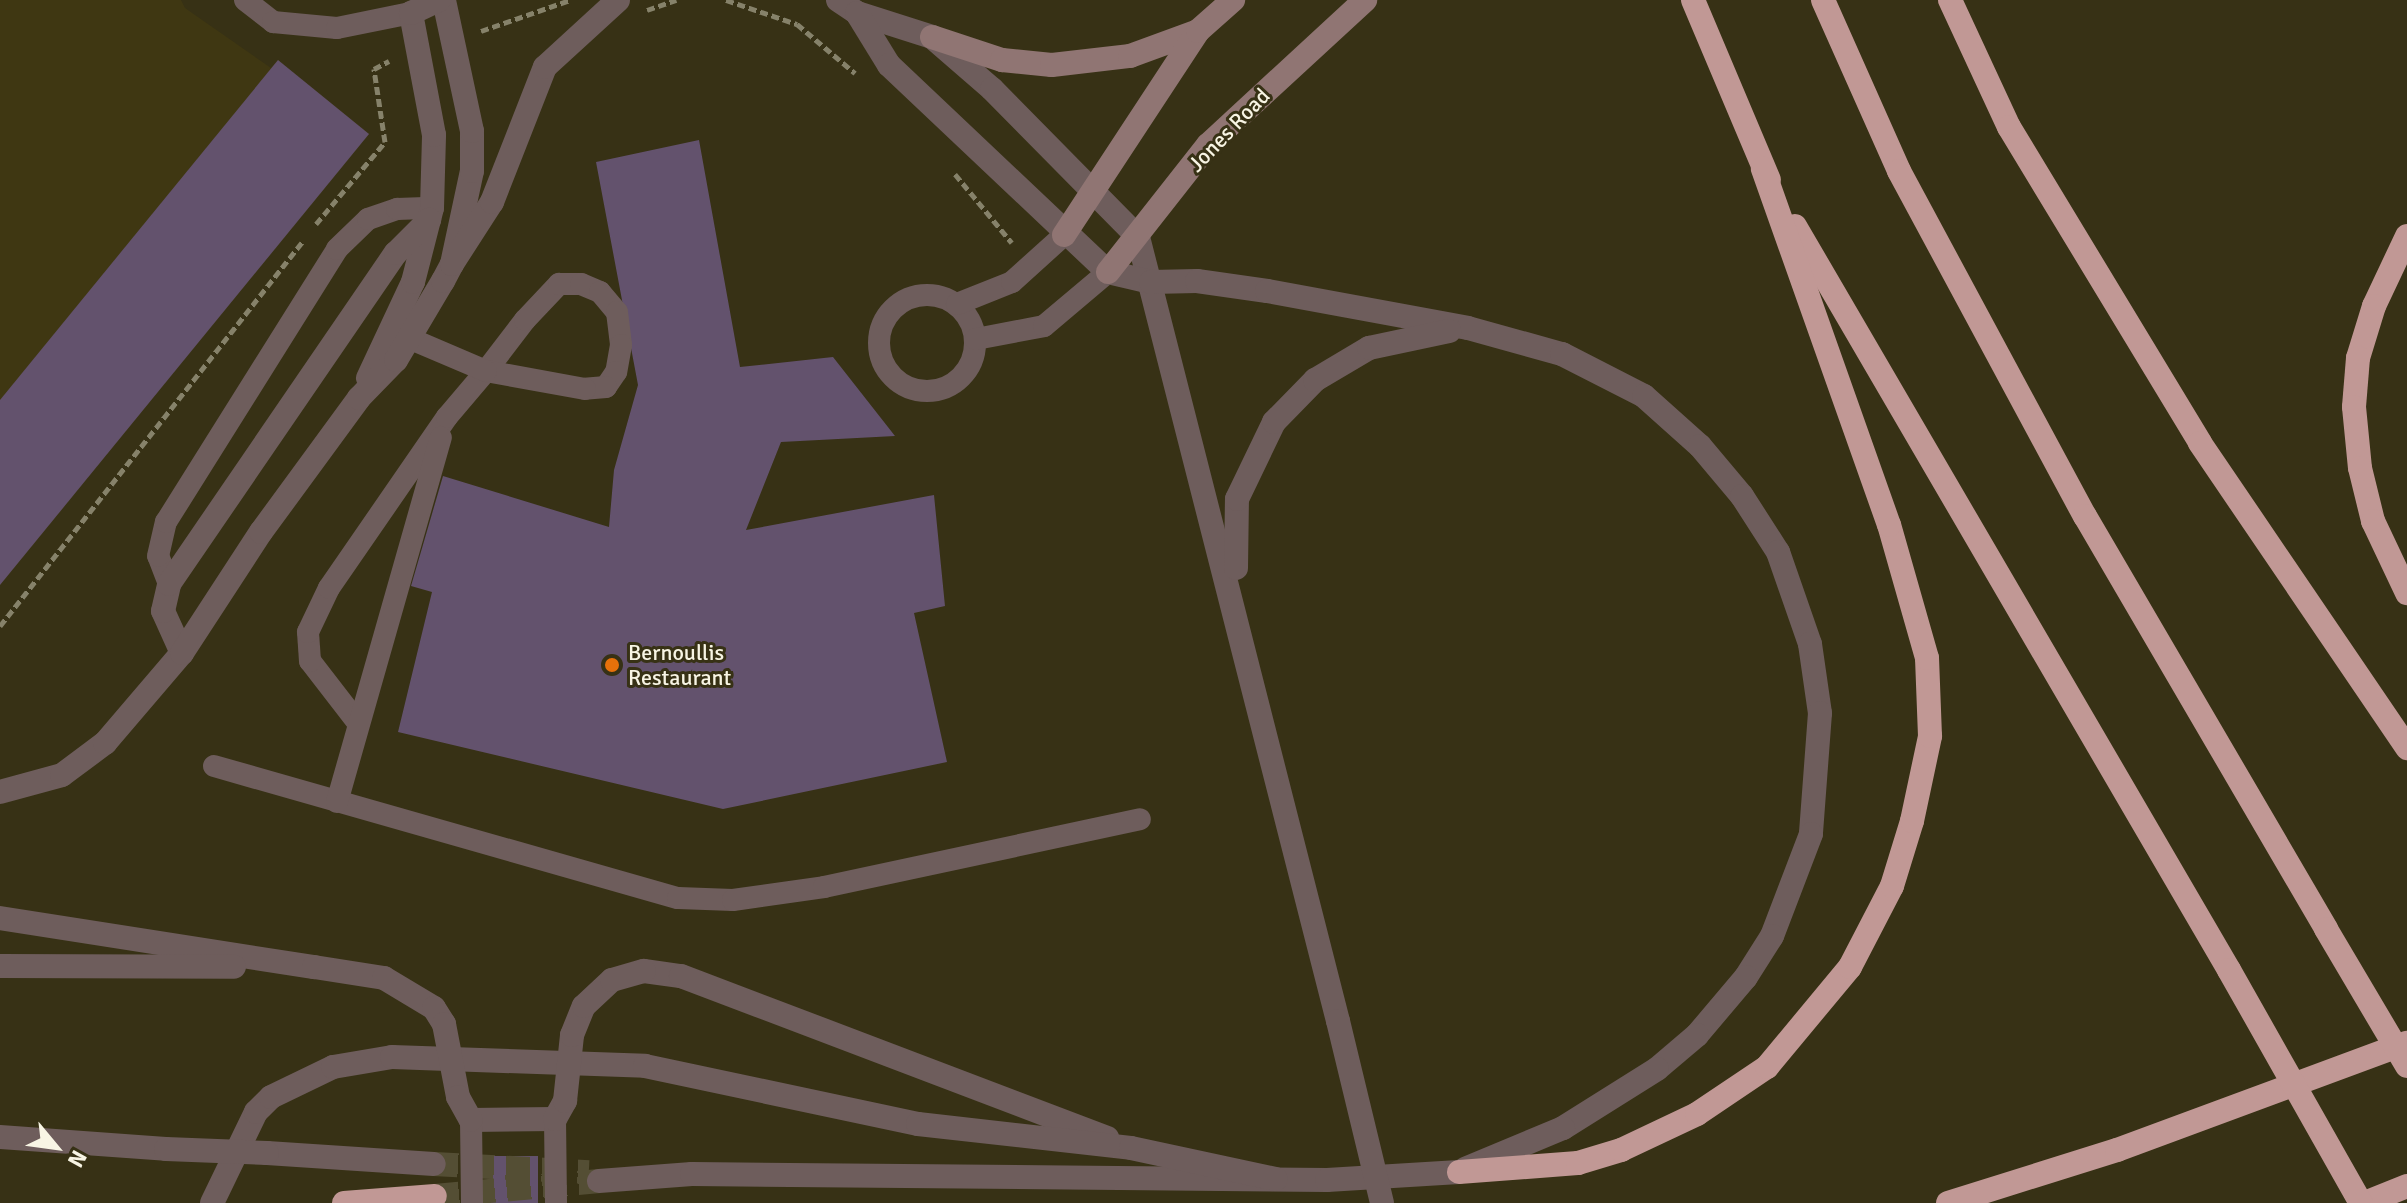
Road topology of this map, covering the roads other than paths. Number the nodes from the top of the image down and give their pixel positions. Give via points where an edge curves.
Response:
1 (245, 0) edge
2 (442, 0) edge
3 (618, 0) edge
4 (1233, 0) edge
5 (1365, 0) edge
6 (1693, 0) edge
7 (1823, 0) edge
8 (1950, 0) edge
9 (847, 6) edge
10 (413, 7) edge
11 (1198, 31) junction
12 (932, 37) junction
13 (1763, 169) junction
14 (1095, 194) junction
15 (430, 214) junction
16 (1064, 235) junction
17 (2407, 236) edge
18 (1138, 237) junction
19 (452, 264) junction
20 (1108, 272) junction
21 (1151, 282) junction
22 (957, 304) junction
23 (1468, 328) junction
24 (411, 339) junction
25 (976, 339) junction
26 (486, 371) junction
27 (359, 398) junction
28 (447, 417) junction
29 (169, 584) junction
30 (2407, 593) edge
31 (1237, 613) junction
32 (182, 653) junction
33 (358, 723) junction
34 (2407, 748) edge
35 (214, 766) dead end
36 (0, 792) edge
37 (337, 802) junction
38 (1140, 819) dead end
39 (0, 918) edge
40 (0, 966) edge
41 (314, 967) junction
42 (2407, 1043) edge
43 (2407, 1066) edge
44 (555, 1119) junction
45 (471, 1120) junction
46 (0, 1137) edge
47 (1131, 1148) junction
48 (434, 1164) tunnel mouth
49 (1459, 1172) junction
50 (594, 1177) tunnel mouth
51 (1276, 1179) junction
52 (2407, 1186) edge
53 (435, 1196) dead end
54 (212, 1203) edge
55 (344, 1203) edge
56 (472, 1203) edge
57 (556, 1203) edge
58 (1382, 1203) edge
59 (1948, 1203) edge
60 (2363, 1203) edge

1 - 10 lane via 273,22 337,28
2 - 10 street
2 - 19 street via 456,39 472,131 472,171
3 - 19 street via 545,67 492,202
4 - 11 main road
5 - 18 main road, Jones Road via 1208,145
6 - 13 highway
7 - 43 highway, bridge via 1899,171 2085,516
8 - 34 highway via 2009,127 2200,443
9 - 12 street
9 - 16 street via 889,65
10 - 15 street via 434,135
11 - 12 main road via 1130,56 1052,65 1002,60
11 - 14 main road via 1148,100
12 - 14 street via 992,89
13 - 49 highway via 1889,525 1927,658 1930,736 1912,821 1892,886 1850,967 1767,1067 1697,1114 1621,1150 1578,1163
13 - 60 highway, bridge
14 - 16 main road
14 - 18 street
15 - 27 street via 413,282
15 - 29 street via 396,253
15 - 29 lane via 397,209 368,219 337,249 166,522 158,556
16 - 20 street
16 - 22 lane via 1012,282
17 - 30 highway via 2370,319 2358,358 2354,407 2360,468 2373,521
18 - 20 main road, Jones Road
18 - 21 street
19 - 24 street
20 - 21 street
20 - 25 lane via 1044,326
21 - 23 street via 1197,281 1267,291
21 - 31 street
22 - 25 lane via 970,319
22 - 25 lane via 939,295 899,302 878,336 885,366 906,387 926,392 946,388 963,377
23 - 31 street via 1369,348 1315,380 1274,422 1237,499
23 - 49 street via 1562,354 1618,380 1700,446 1742,496 1778,552 1810,644 1820,713 1811,834 1792,890 1746,977 1697,1035 1622,1094 1563,1128
24 - 26 lane
24 - 27 street
26 - 26 lane via 559,284 581,284 600,292 617,312 621,345 616,372 606,387 585,389
26 - 28 lane
27 - 32 street via 261,532
28 - 33 lane
28 - 33 lane via 329,588 308,632 310,661
29 - 32 street via 163,611
31 - 58 street, bridge
32 - 36 street via 78,767
33 - 37 lane
35 - 37 lane
37 - 38 lane via 623,886 678,898 733,900 824,887
39 - 41 street
40 - 41 street
41 - 45 street, bridge via 384,978 434,1008 444,1024 458,1097
42 - 59 highway via 2117,1150
44 - 45 street
44 - 47 street, bridge via 565,1101 572,1035 584,1006 612,980 644,971 681,976
44 - 57 lane, bridge
45 - 56 lane, bridge
46 - 48 street, bridge
47 - 51 street
47 - 54 street via 918,1124 645,1066 392,1057 333,1067 271,1097 256,1112
49 - 51 street
50 - 51 street
52 - 60 highway
53 - 55 highway

